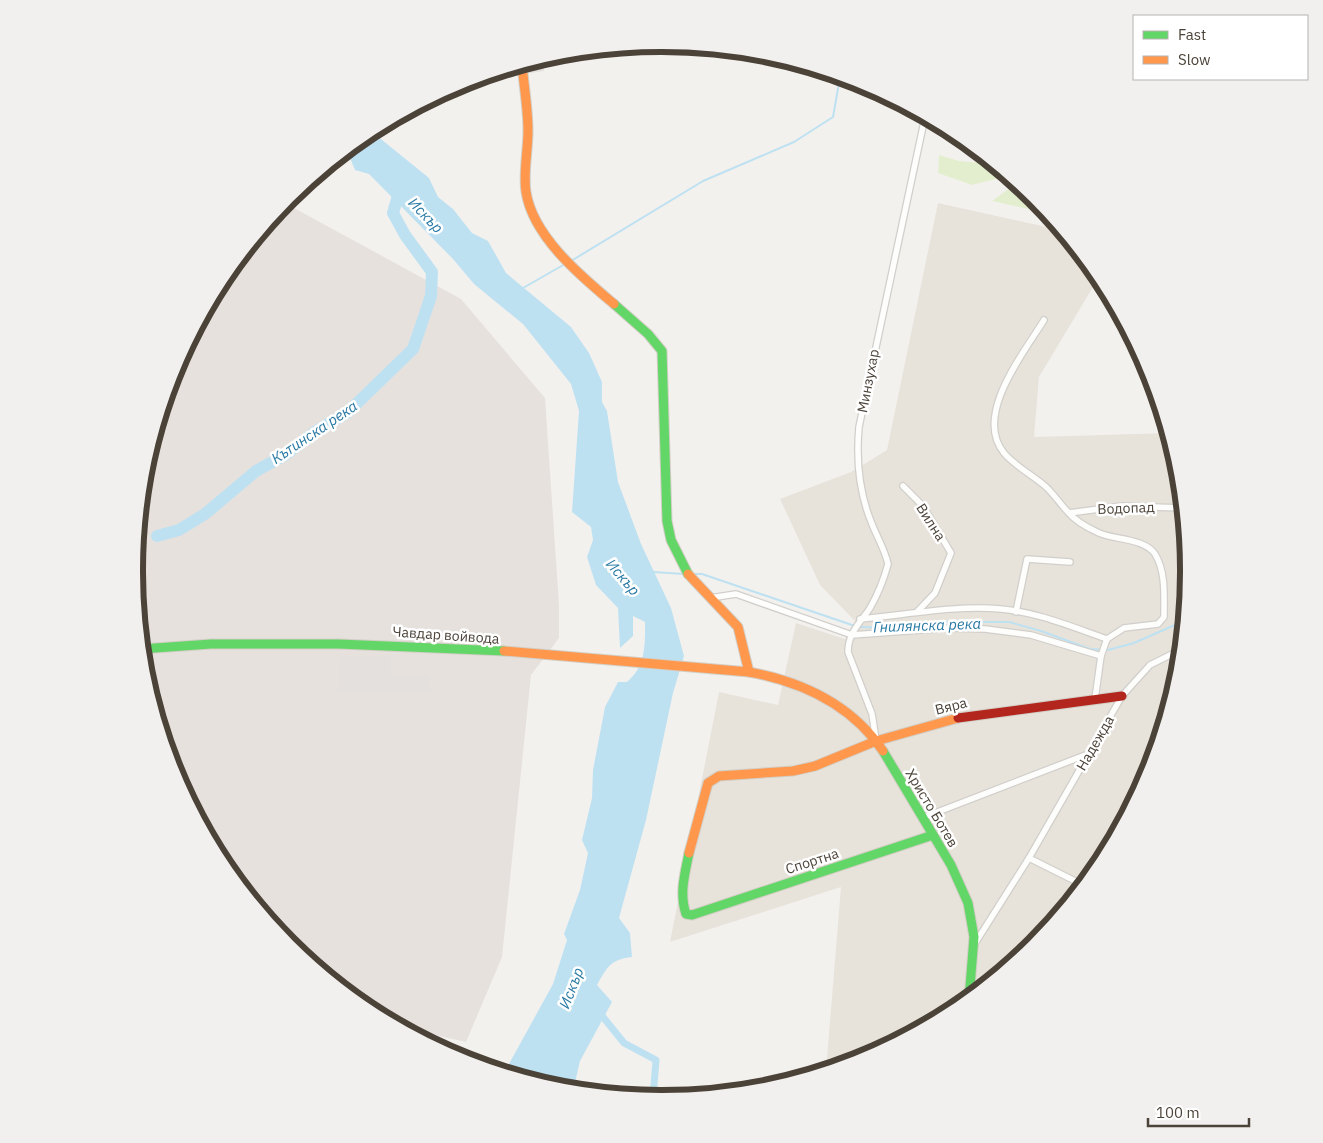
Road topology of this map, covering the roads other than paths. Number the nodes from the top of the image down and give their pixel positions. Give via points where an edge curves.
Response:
1 (523, 74) dead end
2 (924, 124) edge
3 (1044, 320) dead end
4 (903, 486) dead end
5 (1176, 508) edge
6 (1068, 514) junction
7 (1070, 562) dead end
8 (710, 598) junction
9 (917, 612) junction
10 (1016, 612) junction
11 (859, 620) junction
12 (852, 633) junction
13 (1106, 641) junction
14 (148, 648) edge
15 (1174, 652) edge
16 (1101, 655) junction
17 (749, 672) junction
18 (1122, 696) junction
19 (1095, 699) junction
20 (876, 741) junction
21 (1088, 754) junction
22 (922, 818) junction
23 (933, 835) junction
24 (1029, 858) junction
25 (1077, 882) edge
26 (699, 913) joint
27 (974, 945) junction
28 (969, 989) edge

1 - 8 street via 528,129 526,192 535,218 572,267 651,335 662,351 667,521 678,558
2 - 11 street, Минзухар via 859,427 860,483 888,564 875,598
3 - 6 street via 998,398 996,436 1002,451 1048,489
4 - 9 street, Вилна via 923,506 951,553 935,593
5 - 6 street, Водопад via 1122,506
6 - 13 street via 1101,534 1140,544 1154,552 1160,566 1164,585 1164,617 1158,624 1124,628
7 - 10 street via 1027,559
8 - 12 street via 736,594
8 - 17 street via 738,627
9 - 10 street via 986,608
9 - 11 street
10 - 13 street via 1034,615
11 - 12 street, Минзухар
12 - 16 street via 985,629 1031,635
12 - 20 street, Христо Ботев via 848,652 872,714
13 - 16 street
14 - 17 street, Чавдар войвода via 190,645 382,645
15 - 18 street, Надежда via 1150,666
16 - 19 street
17 - 20 street, Чавдар войвода via 780,677 814,690 846,710
18 - 19 street, Вяра
18 - 21 street, Надежда
19 - 20 street, Вяра via 967,715
20 - 22 street, Христо Ботев
20 - 26 street, Вяра via 837,759 793,771 719,776 708,783 681,902 686,914
21 - 22 street
21 - 24 street, Надежда
22 - 23 street, Христо Ботев
23 - 26 street, Спортна
23 - 27 street, Христо Ботев via 966,898 972,916
24 - 25 street
24 - 27 street, Надежда
27 - 28 street, Христо Ботев

